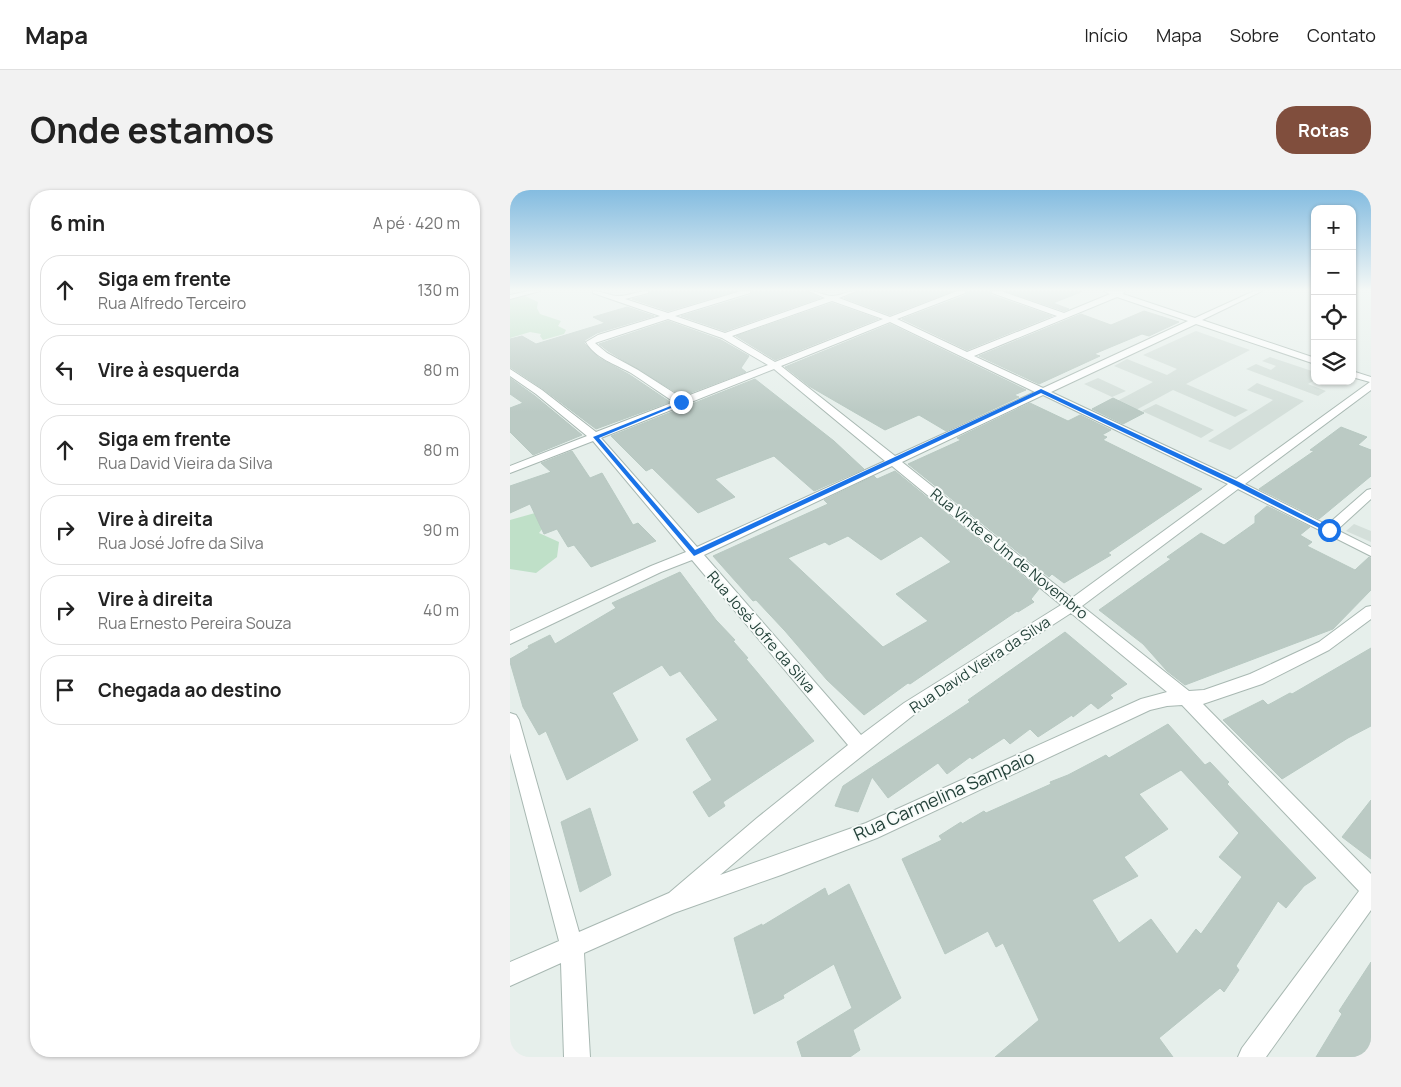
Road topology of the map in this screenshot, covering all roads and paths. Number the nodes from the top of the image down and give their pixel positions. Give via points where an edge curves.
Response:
1 (619, 331) edge
2 (712, 331) edge
3 (738, 331) edge
4 (863, 331) edge
5 (916, 331) edge
6 (1026, 331) edge
7 (1170, 331) edge
8 (1229, 331) edge
9 (725, 336) junction
10 (966, 356) junction
11 (1311, 360) edge
12 (776, 366) junction
13 (510, 372) edge
14 (1356, 375) edge
15 (1371, 380) edge
16 (1371, 385) edge
17 (1041, 391) junction
18 (681, 402) junction
19 (596, 437) junction
20 (892, 460) junction
21 (510, 470) edge
22 (1237, 484) junction
23 (1371, 493) edge
24 (1329, 530) junction
25 (1371, 552) edge
26 (694, 554) junction
27 (1073, 606) junction
28 (1371, 611) edge
29 (510, 638) edge
30 (1187, 699) junction
31 (510, 720) edge
32 (861, 747) junction
33 (1371, 890) edge
34 (671, 904) junction
35 (572, 948) junction
36 (510, 974) edge
37 (577, 1057) edge
38 (1251, 1057) edge

1 - 18 street via 595,339 590,344 604,356
2 - 9 street, Rua Vinte e Um de Novembro
3 - 9 street
4 - 12 street
5 - 10 street
6 - 10 street
7 - 17 street
8 - 11 street
9 - 12 street, Rua Vinte e Um de Novembro
10 - 17 street
12 - 18 street
12 - 20 street, Rua Vinte e Um de Novembro
13 - 19 street, Rua José Jofre da Silva
14 - 15 street
16 - 22 street, Rua David Vieira da Silva
17 - 20 street
17 - 22 street
18 - 19 street
19 - 21 street
19 - 26 street, Rua José Jofre da Silva
20 - 26 street
20 - 27 street, Rua Vinte e Um de Novembro
22 - 24 street
22 - 27 street, Rua David Vieira da Silva
23 - 24 street
24 - 25 street
26 - 29 street
26 - 32 street, Rua José Jofre da Silva
27 - 30 street, Rua Vinte e Um de Novembro
27 - 32 street, Rua David Vieira da Silva via 910,708
28 - 30 street, Rua Carmelina Sampaio via 1324,646 1222,692
30 - 33 street, Rua Vinte e Um de Novembro
30 - 34 street, Rua Carmelina Sampaio via 1147,704 870,831
31 - 35 street
32 - 34 street, Rua David Vieira da Silva via 777,813
33 - 38 street
34 - 35 street, Rua Carmelina Sampaio
35 - 36 street, Rua Carmelina Sampaio
35 - 37 street

